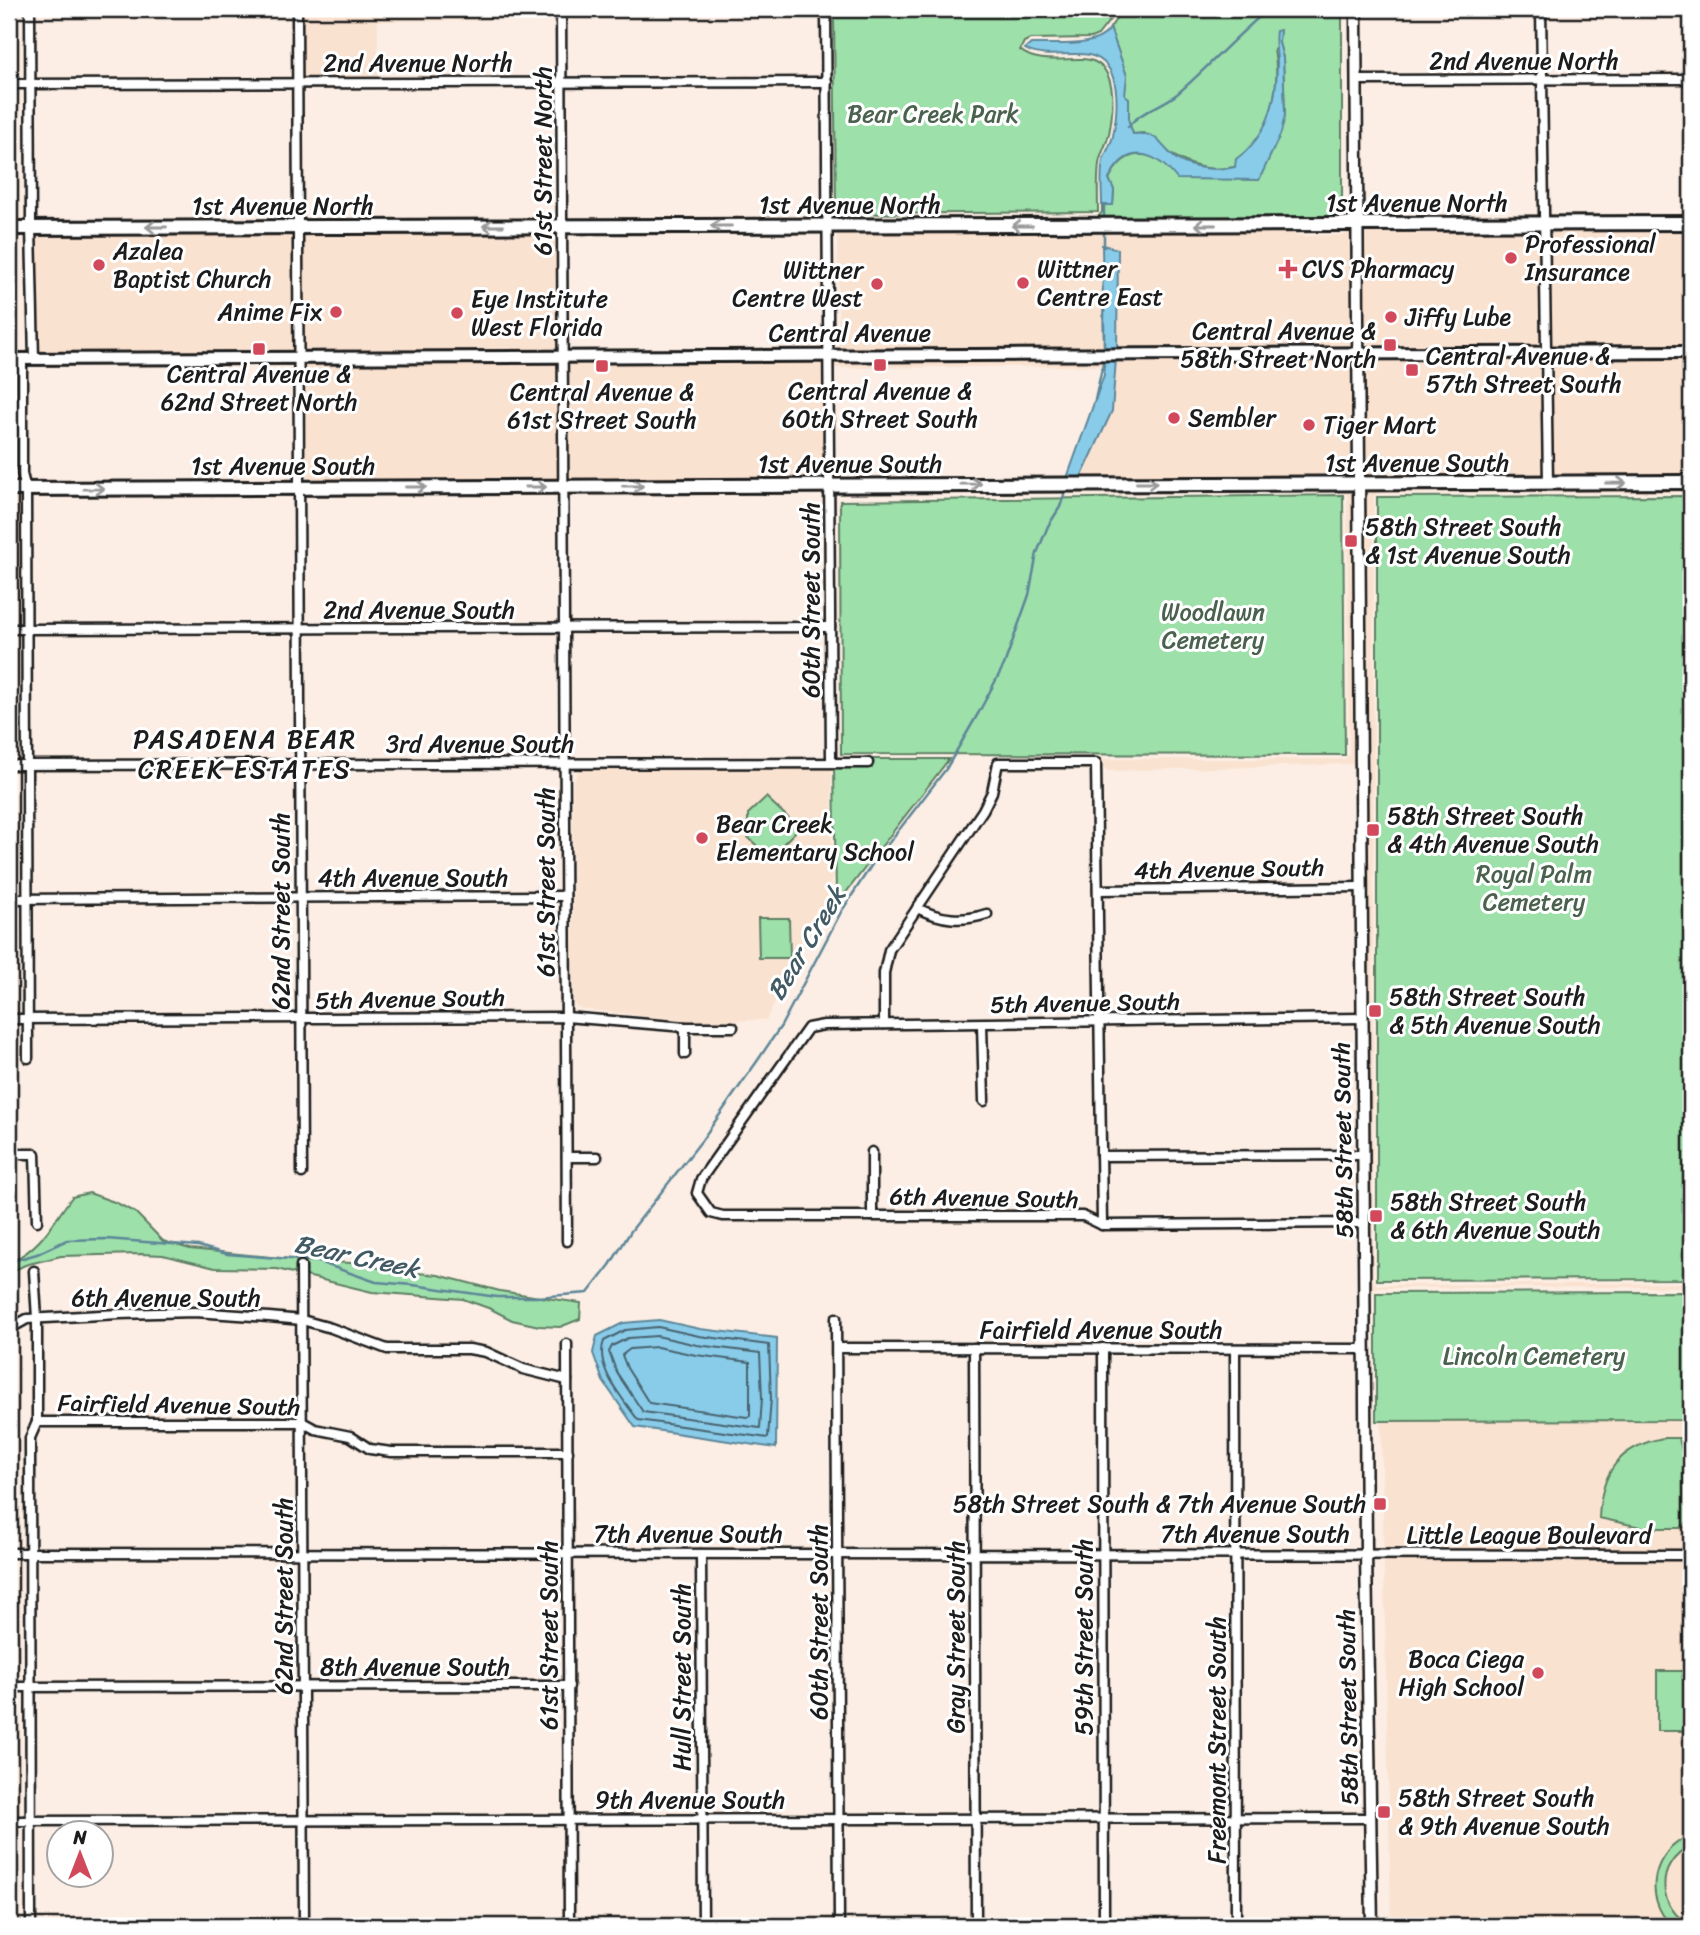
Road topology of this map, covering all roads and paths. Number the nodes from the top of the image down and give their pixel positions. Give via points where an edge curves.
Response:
1 (30, 9) edge
2 (297, 9) edge
3 (561, 9) edge
4 (826, 9) edge
5 (1356, 9) edge
6 (1541, 9) edge
7 (1691, 79) edge
8 (1357, 80) junction
9 (1541, 80) junction
10 (562, 82) junction
11 (827, 82) junction
12 (297, 83) junction
13 (9, 84) edge
14 (30, 84) junction
15 (1358, 223) junction
16 (1691, 223) edge
17 (1544, 224) junction
18 (562, 226) junction
19 (827, 226) junction
20 (298, 227) junction
21 (9, 228) edge
22 (31, 228) junction
23 (1691, 352) edge
24 (1360, 353) junction
25 (1546, 353) junction
26 (828, 354) junction
27 (563, 355) junction
28 (297, 356) junction
29 (9, 359) edge
30 (28, 359) junction
31 (1691, 482) edge
32 (1548, 483) junction
33 (1360, 484) junction
34 (829, 485) junction
35 (565, 486) junction
36 (298, 487) junction
37 (9, 489) edge
38 (26, 489) junction
39 (830, 627) junction
40 (9, 629) edge
41 (26, 629) junction
42 (299, 629) junction
43 (564, 629) junction
44 (831, 762) junction
45 (565, 763) junction
46 (868, 763) dead end
47 (300, 764) junction
48 (9, 765) edge
49 (27, 765) junction
50 (1361, 887) junction
51 (1098, 890) junction
52 (565, 896) junction
53 (27, 898) junction
54 (299, 898) junction
55 (9, 899) edge
56 (917, 908) junction
57 (987, 914) dead end
58 (566, 1017) junction
59 (1363, 1018) junction
60 (9, 1019) edge
61 (27, 1019) junction
62 (301, 1019) junction
63 (1098, 1020) junction
64 (884, 1024) junction
65 (982, 1024) junction
66 (685, 1027) junction
67 (733, 1027) dead end
68 (685, 1054) dead end
69 (28, 1058) dead end
70 (984, 1101) dead end
71 (872, 1152) dead end
72 (9, 1154) edge
73 (1364, 1155) junction
74 (1101, 1156) junction
75 (567, 1157) junction
76 (597, 1157) dead end
77 (302, 1173) dead end
78 (697, 1193) joint
79 (872, 1216) junction
80 (37, 1221) dead end
81 (1364, 1223) junction
82 (1101, 1225) junction
83 (567, 1241) dead end
84 (301, 1266) dead end
85 (34, 1271) dead end
86 (37, 1318) junction
87 (836, 1318) dead end
88 (302, 1320) junction
89 (9, 1329) edge
90 (567, 1344) dead end
91 (837, 1348) junction
92 (974, 1348) junction
93 (1102, 1348) junction
94 (1365, 1349) junction
95 (1235, 1350) junction
96 (567, 1380) junction
97 (37, 1422) junction
98 (302, 1422) junction
99 (568, 1452) junction
100 (304, 1552) junction
101 (9, 1553) edge
102 (30, 1553) junction
103 (568, 1553) junction
104 (1102, 1553) junction
105 (1236, 1553) junction
106 (838, 1554) junction
107 (974, 1554) junction
108 (1366, 1554) junction
109 (701, 1555) junction
110 (1691, 1555) edge
111 (569, 1685) junction
112 (304, 1686) junction
113 (9, 1687) edge
114 (30, 1687) junction
115 (976, 1817) junction
116 (1236, 1817) junction
117 (1104, 1818) junction
118 (1371, 1818) junction
119 (702, 1819) junction
120 (839, 1819) junction
121 (304, 1820) junction
122 (569, 1820) junction
123 (9, 1821) edge
124 (31, 1821) junction
125 (32, 1926) edge
126 (304, 1926) edge
127 (569, 1926) edge
128 (703, 1926) edge
129 (839, 1926) edge
130 (976, 1926) edge
131 (1104, 1926) edge
132 (1236, 1926) edge
133 (1372, 1926) edge

1 - 14 street
2 - 12 street, 62nd Street South
3 - 10 street, 61st Street North
4 - 11 street, 60th Street South
5 - 8 street, 58th Street South
6 - 9 street
7 - 9 street, 2nd Avenue North
8 - 9 street, 2nd Avenue North
8 - 15 street, 58th Street South
9 - 17 street
10 - 11 street, 2nd Avenue North
10 - 12 street, 2nd Avenue North
10 - 18 street, 61st Street North
11 - 19 street, 60th Street South
12 - 14 street, 2nd Avenue North
12 - 20 street, 62nd Street South
13 - 14 street, 2nd Avenue North
14 - 22 street
15 - 17 main road, 1st Avenue North
15 -> 19 main road, 1st Avenue North
15 - 24 street, 58th Street South
16 - 17 main road, 1st Avenue North
17 - 25 street
19 -> 18 main road, 1st Avenue North
18 -> 20 main road, 1st Avenue North
18 - 27 street, 61st Street North
19 - 26 street, 60th Street South
20 -> 22 main road, 1st Avenue North
20 - 28 street, 62nd Street South
21 - 22 main road, 1st Avenue North
22 - 30 street
23 - 25 main road, Central Avenue
24 - 25 main road, Central Avenue
24 - 26 main road, Central Avenue
24 - 33 street, 58th Street South
25 - 32 street
26 - 27 main road, Central Avenue
26 - 34 street, 60th Street South
27 - 28 main road, Central Avenue
27 - 35 street, 61st Street South
28 - 30 main road, Central Avenue
28 - 36 street, 62nd Street South
29 - 30 main road, Central Avenue
30 - 38 street via 22,474
32 -> 31 main road, 1st Avenue South
32 - 33 main road, 1st Avenue South
34 -> 33 main road, 1st Avenue South
33 - 50 street, 58th Street South
35 -> 34 main road, 1st Avenue South
34 - 39 street, 60th Street South
36 -> 35 main road, 1st Avenue South
35 - 43 street, 61st Street South
38 -> 36 main road, 1st Avenue South
36 - 42 street, 62nd Street South
37 - 38 main road, 1st Avenue South
38 - 41 street
39 - 43 street, 2nd Avenue South
39 - 44 street, 60th Street South
40 - 41 street, 2nd Avenue South
41 - 42 street, 2nd Avenue South
41 - 49 street
42 - 43 street, 2nd Avenue South
42 - 47 street, 62nd Street South
43 - 45 street, 61st Street South
44 - 45 street, 3rd Avenue South
44 - 46 street, 3rd Avenue South
45 - 47 street, 3rd Avenue South
45 - 52 street, 61st Street South
47 - 49 street, 3rd Avenue South
47 - 54 street, 62nd Street South
48 - 49 street, 3rd Avenue South
49 - 53 street
50 - 51 street, 4th Avenue South
50 - 59 street, 58th Street South
51 - 56 street via 1096,763 998,763 983,810
51 - 63 street
52 - 54 street, 4th Avenue South
52 - 58 street, 61st Street South
53 - 54 street, 4th Avenue South
53 - 55 street, 4th Avenue South
53 - 61 street
54 - 62 street, 62nd Street South
56 - 57 street via 947,919
56 - 64 street via 889,950
58 - 62 street, 5th Avenue South
58 - 66 street, 5th Avenue South
58 - 75 street, 61st Street South
59 - 63 street, 5th Avenue South
59 - 73 street, 58th Street South
60 - 61 street, 5th Avenue South
61 - 62 street, 5th Avenue South
61 - 69 street
62 - 77 street, 62nd Street South
63 - 65 street, 5th Avenue South
63 - 74 street
64 - 65 street, 5th Avenue South
64 - 78 street, 5th Avenue South via 808,1028 701,1179
65 - 70 street
66 - 67 street, 5th Avenue South
66 - 68 street
71 - 79 street
72 - 80 street via 35,1154
73 - 74 street
73 - 81 street, 58th Street South
74 - 82 street
75 - 76 street
75 - 83 street, 61st Street South
78 - 79 street, 6th Avenue South via 711,1213 723,1216
79 - 82 street, 6th Avenue South via 1083,1216
81 - 82 street, 6th Avenue South
81 - 94 street, 58th Street South
84 - 88 street, 62nd Street South
85 - 86 street
86 - 88 street, 6th Avenue South via 195,1312
86 - 89 street, 6th Avenue South
86 - 97 street
87 - 91 street, 60th Street South
88 - 96 street, 6th Avenue South via 387,1349 470,1349
88 - 98 street, 62nd Street South
90 - 96 street, 61st Street South
91 - 92 street, Fairfield Avenue South
91 - 106 street, 60th Street South
92 - 93 street, Fairfield Avenue South
92 - 107 street, Gray Street South
93 - 95 street, Fairfield Avenue South
93 - 104 street, 59th Street South
94 - 95 street, Fairfield Avenue South
94 - 108 street, 58th Street South
95 - 105 street, Freemont Street South
96 - 99 street, 61st Street South
97 - 98 street, Fairfield Avenue South
97 - 102 street via 30,1438
98 - 99 street, Fairfield Avenue South via 350,1436 370,1449 391,1452
98 - 100 street, 62nd Street South
99 - 103 street, 61st Street South
100 - 102 street, 7th Avenue South
100 - 103 street, 7th Avenue South
100 - 112 street, 62nd Street South
101 - 102 street, 7th Avenue South
102 - 114 street
103 - 109 street, 7th Avenue South
103 - 111 street, 61st Street South
104 - 105 street, 7th Avenue South
104 - 107 street, 7th Avenue South
104 - 117 street, 59th Street South
105 - 108 street, 7th Avenue South
105 - 116 street, Freemont Street South
106 - 107 street, 7th Avenue South
106 - 109 street, 7th Avenue South
106 - 120 street, 60th Street South
107 - 115 street, Gray Street South
108 - 110 street, Little League Boulevard
108 - 118 street, 58th Street South
109 - 119 street, Hull Street South
111 - 112 street, 8th Avenue South
111 - 122 street, 61st Street South
112 - 114 street, 8th Avenue South
112 - 121 street, 62nd Street South
113 - 114 street, 8th Avenue South
114 - 124 street
115 - 117 street, 9th Avenue South
115 - 120 street, 9th Avenue South
115 - 130 street, Gray Street South
116 - 117 street, 9th Avenue South
116 - 118 street, 9th Avenue South
116 - 132 street, Freemont Street South
117 - 131 street, 59th Street South
118 - 133 street, 58th Street South
119 - 120 street, 9th Avenue South
119 - 122 street, 9th Avenue South
119 - 128 street, Hull Street South
120 - 129 street, 60th Street South
121 - 122 street, 9th Avenue South
121 - 124 street, 9th Avenue South
121 - 126 street, 62nd Street South
122 - 127 street, 61st Street South
123 - 124 street, 9th Avenue South
124 - 125 street

